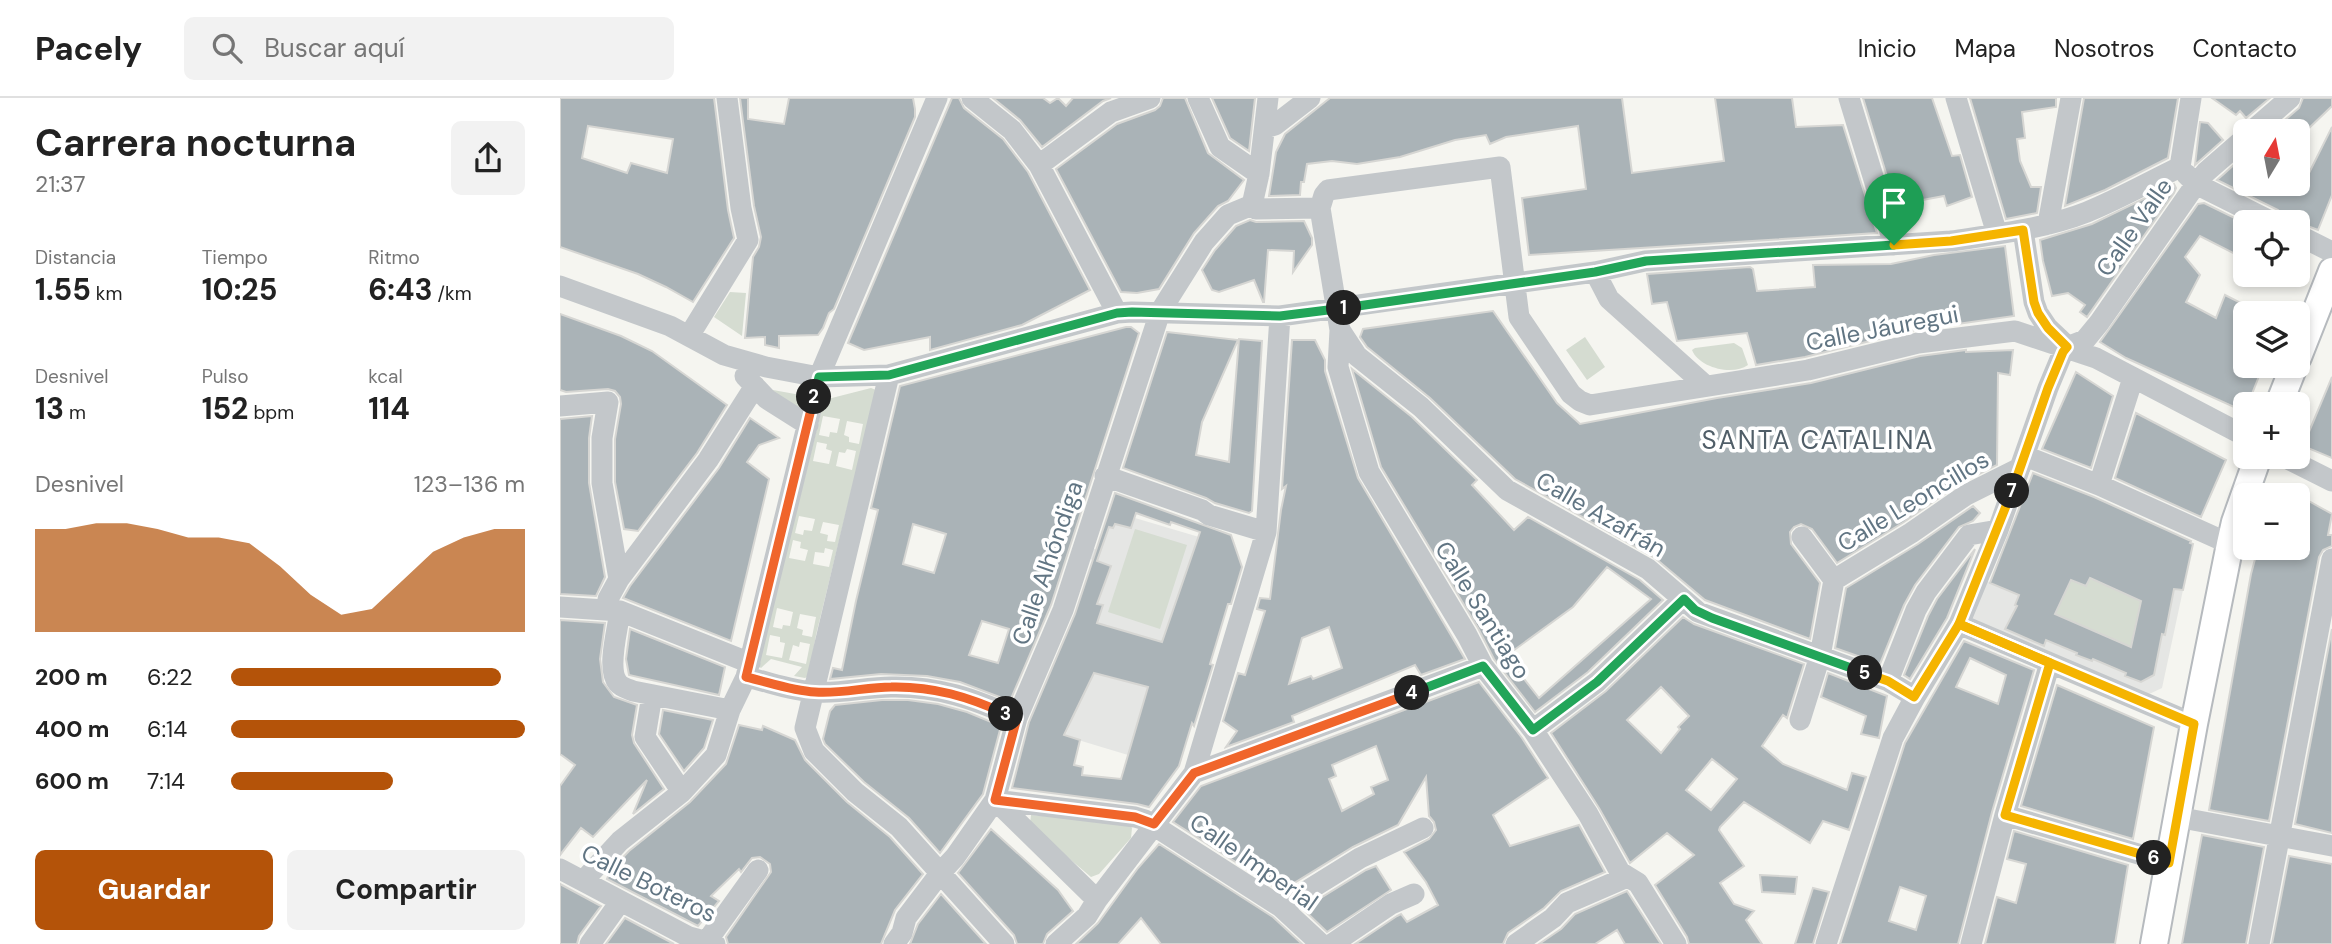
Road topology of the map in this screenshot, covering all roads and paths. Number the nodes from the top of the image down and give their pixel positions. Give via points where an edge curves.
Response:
1 (727, 98) edge
2 (937, 98) edge
3 (972, 98) edge
4 (1150, 98) edge
5 (1198, 98) edge
6 (1268, 98) edge
7 (1310, 98) edge
8 (1849, 98) edge
9 (1956, 98) edge
10 (2071, 98) edge
11 (2191, 98) edge
12 (2290, 98) edge
13 (2266, 119) edge
14 (1265, 128) junction
15 (2233, 148) edge
16 (1039, 165) junction
17 (2180, 167) junction
18 (1259, 174) junction
19 (2196, 184) junction
20 (1252, 205) junction
21 (1320, 208) junction
22 (2248, 210) edge
23 (2048, 224) junction
24 (2023, 230) junction
25 (1997, 234) junction
26 (2310, 242) edge
27 (1894, 245) junction
28 (2332, 252) edge
29 (2332, 271) edge
30 (1595, 272) junction
31 (1515, 283) junction
32 (560, 286) edge
33 (1337, 309) junction
34 (1160, 312) junction
35 (1117, 313) junction
36 (1280, 316) junction
37 (2310, 327) edge
38 (1340, 330) junction
39 (690, 336) junction
40 (2067, 347) junction
41 (724, 355) junction
42 (889, 375) junction
43 (819, 377) junction
44 (2133, 378) junction
45 (755, 386) junction
46 (1706, 386) junction
47 (567, 406) edge
48 (808, 425) junction
49 (2233, 430) edge
50 (2022, 462) junction
51 (2255, 469) edge
52 (2308, 469) edge
53 (1105, 476) junction
54 (2332, 481) edge
55 (2099, 485) junction
56 (1998, 530) junction
57 (1266, 532) junction
58 (1802, 537) dead end
59 (2230, 544) junction
60 (2332, 559) edge
61 (620, 579) junction
62 (1834, 580) junction
63 (1684, 599) junction
64 (560, 607) edge
65 (614, 610) junction
66 (1959, 624) junction
67 (1820, 656) junction
68 (2050, 663) junction
69 (1483, 666) junction
70 (748, 670) junction
71 (1888, 681) junction
72 (812, 692) junction
73 (652, 695) junction
74 (1914, 697) junction
75 (730, 710) junction
76 (1017, 718) junction
77 (1800, 720) dead end
78 (2194, 724) junction
79 (1533, 730) junction
80 (1194, 773) junction
81 (682, 792) junction
82 (995, 800) junction
83 (2005, 815) junction
84 (2177, 817) junction
85 (1154, 824) junction
86 (1423, 828) dead end
87 (2279, 835) junction
88 (2332, 846) edge
89 (2169, 863) junction
90 (560, 869) edge
91 (758, 870) dead end
92 (941, 872) junction
93 (1627, 877) junction
94 (584, 880) junction
95 (1414, 894) dead end
96 (1097, 900) junction
97 (620, 902) junction
98 (1282, 907) junction
99 (711, 942) edge
100 (590, 944) edge
101 (894, 944) edge
102 (1004, 944) edge
103 (1056, 944) edge
104 (1321, 944) edge
105 (1332, 944) edge
106 (1516, 944) edge
107 (1676, 944) edge
108 (1826, 944) edge
109 (1971, 944) edge
110 (2154, 944) edge
111 (2259, 944) edge

1 - 39 street via 748,240
2 - 43 street
3 - 16 street via 1012,130
4 - 16 street via 1111,112
5 - 18 street via 1220,148
6 - 14 street
7 - 14 street
8 - 27 street
9 - 25 street
10 - 23 street
11 - 17 street
12 - 13 street
14 - 18 street
15 - 19 street, Calle Valle
16 - 35 street
17 - 19 street
17 - 23 street via 2087,212
18 - 20 street
19 - 22 street
19 - 40 street, Calle Valle via 2099,323 2085,340
20 - 21 street via 1256,209
20 - 34 street, Calle Alhóndiga via 1228,215 1203,242
21 - 31 street via 1328,190 1500,167
21 - 33 street, Calle Santiago
23 - 24 street
24 - 25 street
24 - 40 street via 2038,313
25 - 27 street
26 - 28 street
27 - 30 street via 1646,261
29 - 37 main road
30 - 31 street
30 - 46 street via 1609,299
31 - 33 street
31 - 46 street, Calle Jáuregui via 1519,317 1580,401 1590,405
32 - 39 street
33 - 36 street
33 - 38 street, Calle Santiago
34 - 35 street
34 - 36 street
34 - 53 street, Calle Alhóndiga
35 - 42 street
36 - 57 street
38 - 63 street, Calle Azafrán via 1357,356 1421,407 1507,490 1648,569
38 - 69 street, Calle Santiago via 1338,367 1369,472
39 - 41 street
40 - 44 street, Calle Jáuregui
40 - 46 street, Calle Jáuregui via 2015,331 1918,343 1808,370
40 - 50 street
41 - 43 street
41 - 45 street
42 - 43 street
42 - 72 street
43 - 48 street
44 - 49 street, Calle Jáuregui
44 - 55 street
45 - 48 street
45 - 61 street via 708,460
47 - 61 street via 608,402 602,483
48 - 70 street
50 - 55 street
50 - 56 street
50 - 62 street, Calle Leoncillos
51 - 59 main road
52 - 54 street
53 - 57 street
53 - 76 street, Calle Alhóndiga via 1063,610
55 - 59 street
56 - 66 street
56 - 71 street via 1969,534 1926,592
57 - 80 street
58 - 62 street
59 - 78 main road
60 - 87 street
61 - 65 street via 608,599
62 - 67 street
63 - 67 street, Calle Azafrán via 1712,618
63 - 79 street via 1597,682
64 - 65 street
65 - 70 street
65 - 73 street via 614,675 619,685
66 - 68 street
66 - 74 street
67 - 71 street, Calle Azafrán
67 - 77 street
68 - 78 street
68 - 83 street
69 - 79 street, Calle Santiago
69 - 80 street
70 - 72 street
70 - 75 street
71 - 74 street, Calle Azafrán
72 - 76 street via 935,689
72 - 92 street via 805,728 814,751 899,827
73 - 75 street
73 - 81 street via 645,737
74 - 108 street via 1893,738
75 - 81 street via 716,755
76 - 82 street, Calle Alhóndiga
78 - 84 main road
79 - 93 street, Calle Santiago
80 - 85 street
81 - 94 street via 620,841
82 - 85 street, Calle Imperial via 1135,817
82 - 92 street, Calle Alhóndiga
82 - 96 street
83 - 89 street
83 - 109 street
84 - 87 street
84 - 89 main road
85 - 96 street
85 - 98 street, Calle Imperial
86 - 98 street via 1360,858
87 - 88 street
87 - 111 street
89 - 110 main road
90 - 94 street, Calle Boteros
91 - 99 street
92 - 101 street, Calle Alhóndiga via 906,918
92 - 102 street
93 - 106 street via 1567,903
93 - 107 street, Calle Santiago via 1639,883
94 - 97 street, Calle Boteros
95 - 105 street
96 - 103 street via 1087,916
97 - 99 street, Calle Boteros via 689,937
97 - 100 street
98 - 104 street, Calle Imperial

